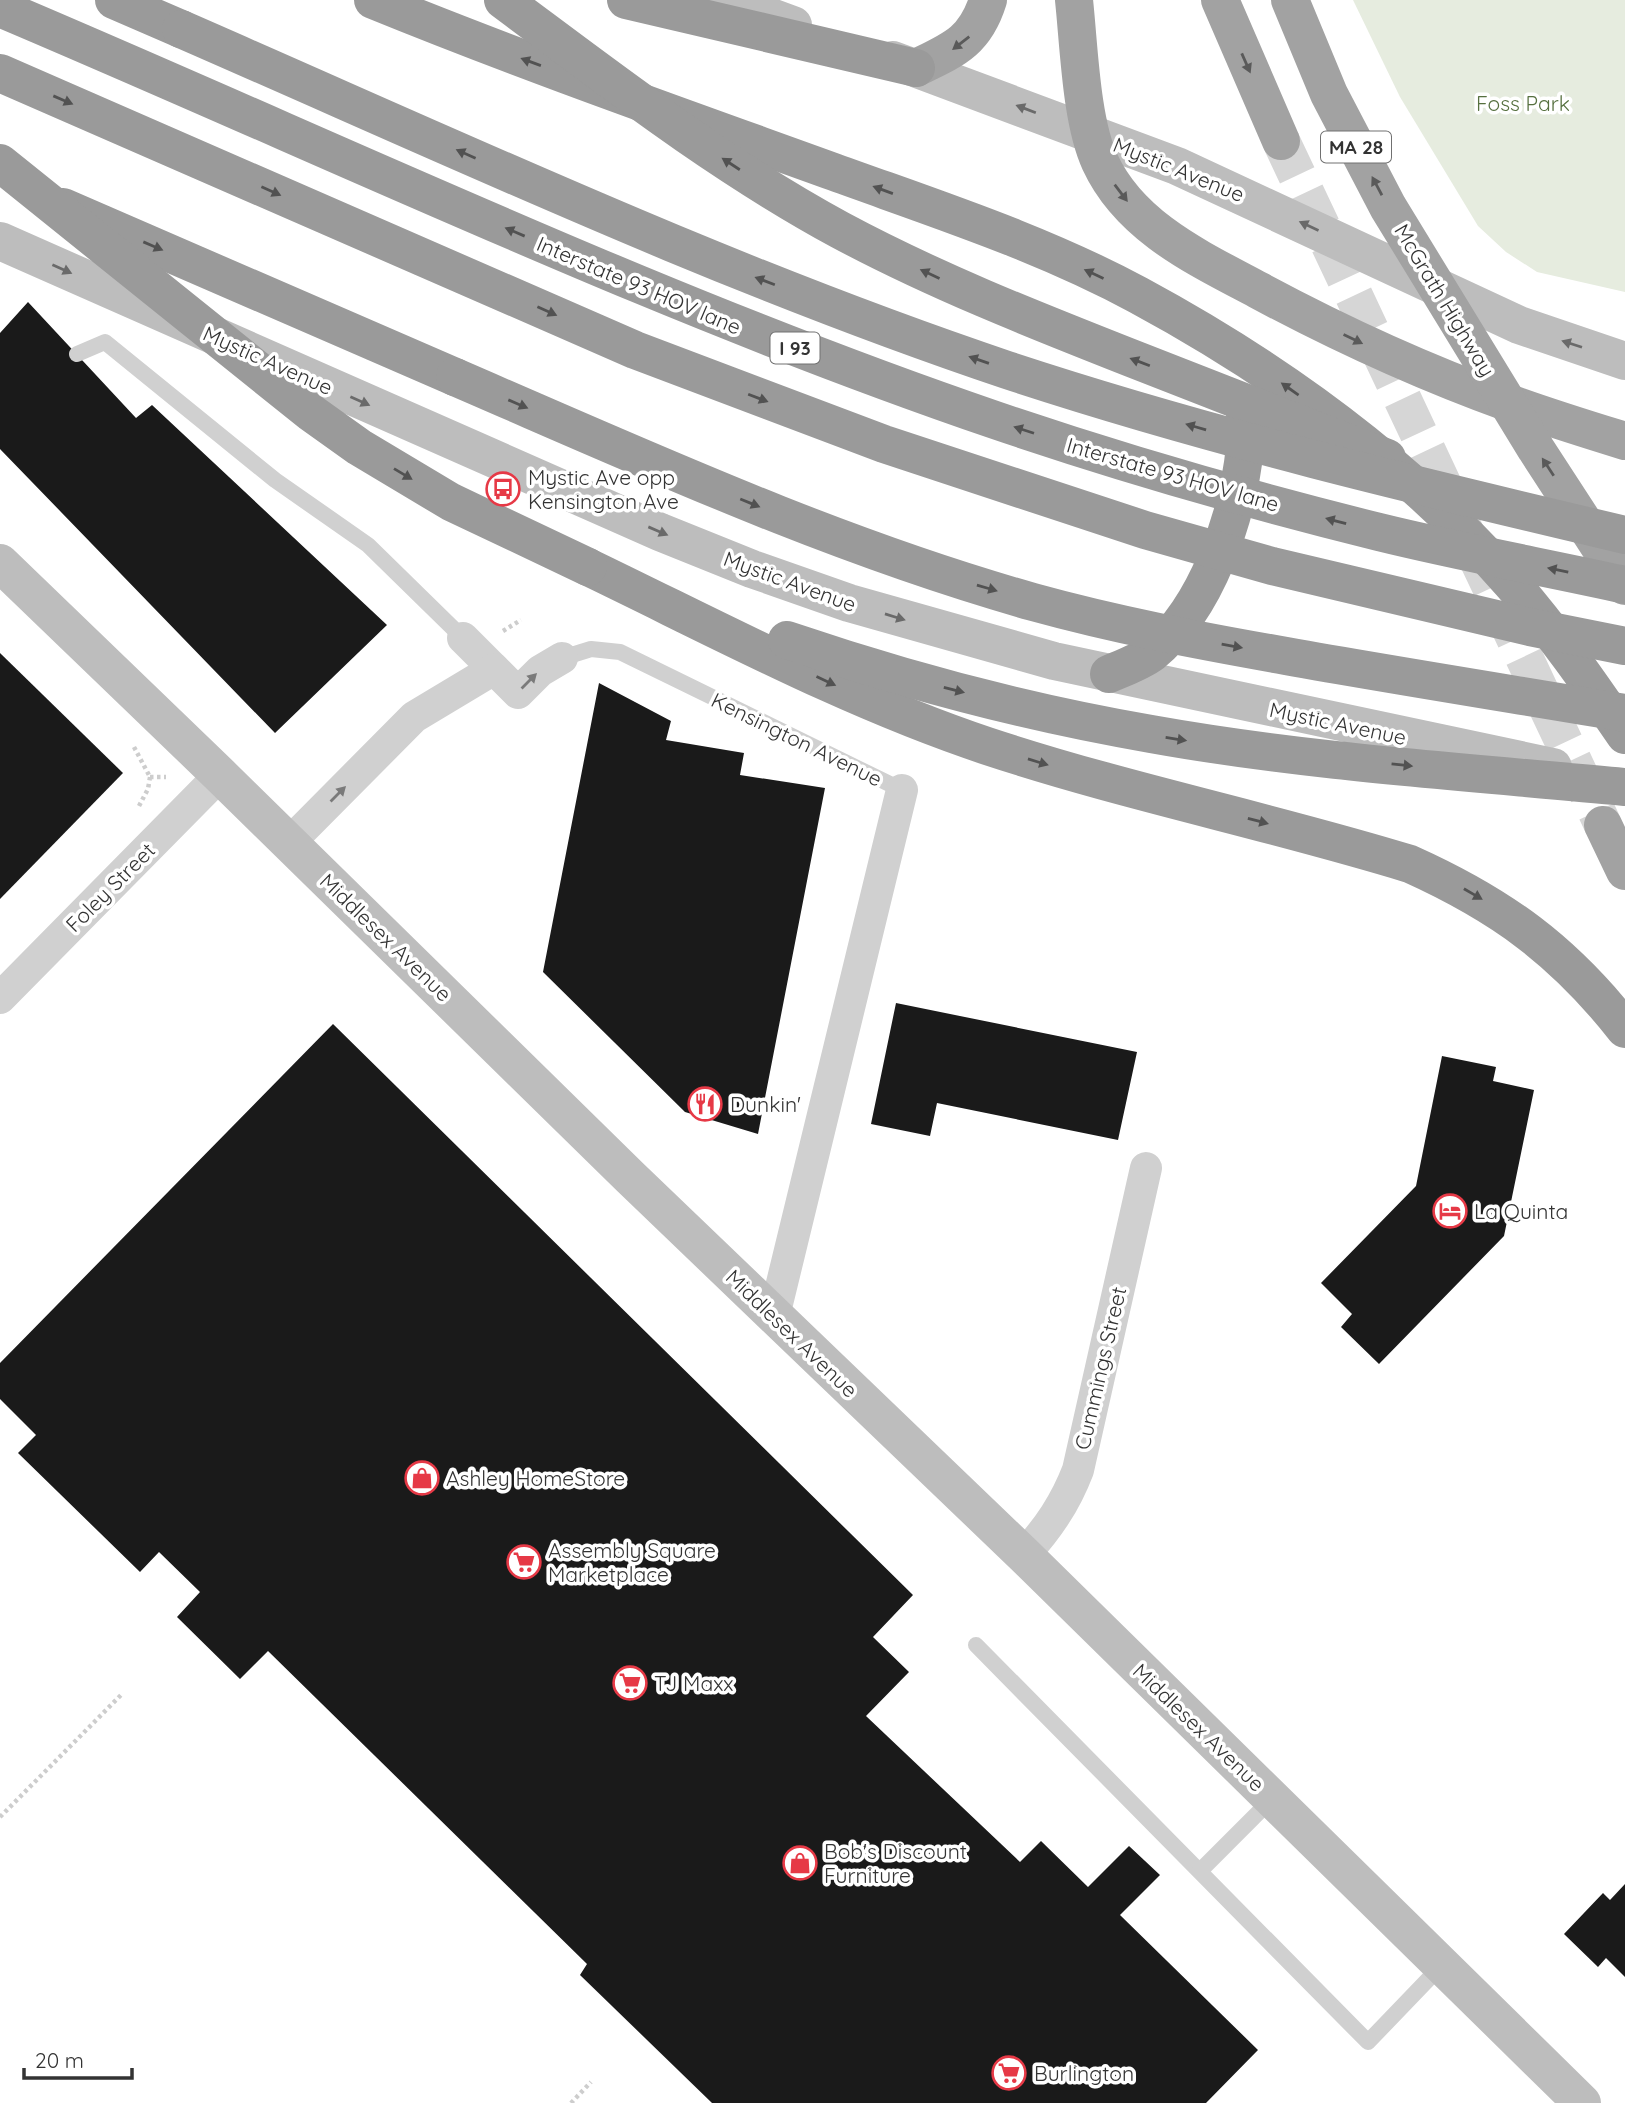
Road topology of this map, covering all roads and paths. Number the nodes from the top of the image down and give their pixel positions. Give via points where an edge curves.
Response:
1 (114, 0) edge
2 (373, 0) edge
3 (503, 0) edge
4 (626, 0) edge
5 (724, 0) edge
6 (988, 0) edge
7 (1074, 0) edge
8 (1220, 0) edge
9 (1290, 0) edge
10 (0, 8) edge
11 (916, 68) junction
12 (0, 73) edge
13 (1090, 133) junction
14 (1281, 141) tunnel mouth
15 (0, 163) edge
16 (0, 180) edge
17 (0, 242) edge
18 (1437, 286) junction
19 (1214, 338) junction
20 (77, 354) dead end
21 (1625, 361) edge
22 (1508, 403) junction
23 (1625, 441) edge
24 (1523, 511) junction
25 (1625, 535) edge
26 (0, 564) edge
27 (588, 567) junction
28 (1625, 585) edge
29 (463, 638) joint
30 (1625, 646) edge
31 (562, 658) joint
32 (494, 669) junction
33 (1109, 674) junction
34 (1625, 713) edge
35 (1625, 735) edge
36 (220, 775) junction
37 (1625, 785) edge
38 (902, 790) joint
39 (1603, 825) tunnel mouth
40 (289, 842) junction
41 (1625, 871) edge
42 (0, 998) edge
43 (1625, 1029) edge
44 (1146, 1168) dead end
45 (774, 1316) junction
46 (1024, 1555) junction
47 (976, 1645) dead end
48 (122, 1693) dead end
49 (1272, 1799) junction
50 (0, 1817) edge
51 (1200, 1871) junction
52 (1442, 1965) junction
53 (591, 2082) dead end
54 (571, 2103) edge
55 (1582, 2103) edge

24 -> 1 highway, I 93, bridge via 1262,447 1008,370 882,326 640,230
19 -> 2 highway via 1135,293 978,224 491,48
24 -> 3 highway, bridge via 1051,327 891,256 729,164
4 - 11 highway
5 - 11 main road, Mystic Avenue
6 -> 11 highway via 973,34
7 - 13 highway
8 -> 14 highway
18 -> 9 highway, McGrath Highway / MA 28 via 1344,123
28 -> 10 highway, Interstate 93 HOV lane / I 93, bridge via 1343,523 985,417 746,330 622,279
13 -> 11 main road, Mystic Avenue
12 -> 30 highway, bridge via 635,350 884,444 1145,530 1272,566
18 -> 13 main road, Mystic Avenue via 1177,166
13 -> 22 highway via 1100,163 1117,190 1166,238 1363,343
15 -> 27 highway, bridge via 359,447 451,502
16 -> 34 highway, bridge via 790,520 897,559 1114,623
17 -> 33 main road, Mystic Avenue via 752,569 948,633
21 -> 18 main road, Mystic Avenue via 1519,326
18 - 22 highway, McGrath Highway / MA 28
19 - 33 highway via 1234,366 1245,398 1245,446 1232,516 1209,576 1181,622 1151,654
35 -> 19 highway via 1514,586 1450,518 1374,451
20 - 29 lane via 105,342 275,480 368,545
22 - 23 highway
28 -> 22 highway, McGrath Highway / MA 28
24 - 25 highway, I 93, bridge
26 - 36 main road, Middlesex Avenue
27 -> 37 highway via 818,650 1087,723 1276,753
27 -> 43 highway via 919,722 1058,768 1421,869 1483,900 1531,932 1567,962
29 - 32 street
32 -> 31 street, Kensington Avenue via 518,693 540,671
31 - 38 lane, Kensington Avenue via 591,649 620,652
40 -> 32 street via 414,717
33 - 37 main road, Mystic Avenue
36 - 40 main road, Middlesex Avenue
36 - 42 street, Foley Street
38 - 45 street, Kensington Avenue
39 - 41 highway
40 - 45 main road, Middlesex Avenue
44 - 46 street, Cummings Street via 1077,1470 1067,1499
45 - 46 main road, Middlesex Avenue
46 - 49 main road, Middlesex Avenue
47 - 51 lane
48 - 50 path
49 - 51 lane
49 - 52 main road, Middlesex Avenue
51 - 52 lane via 1368,2042
52 - 55 main road, Middlesex Avenue
53 - 54 path

